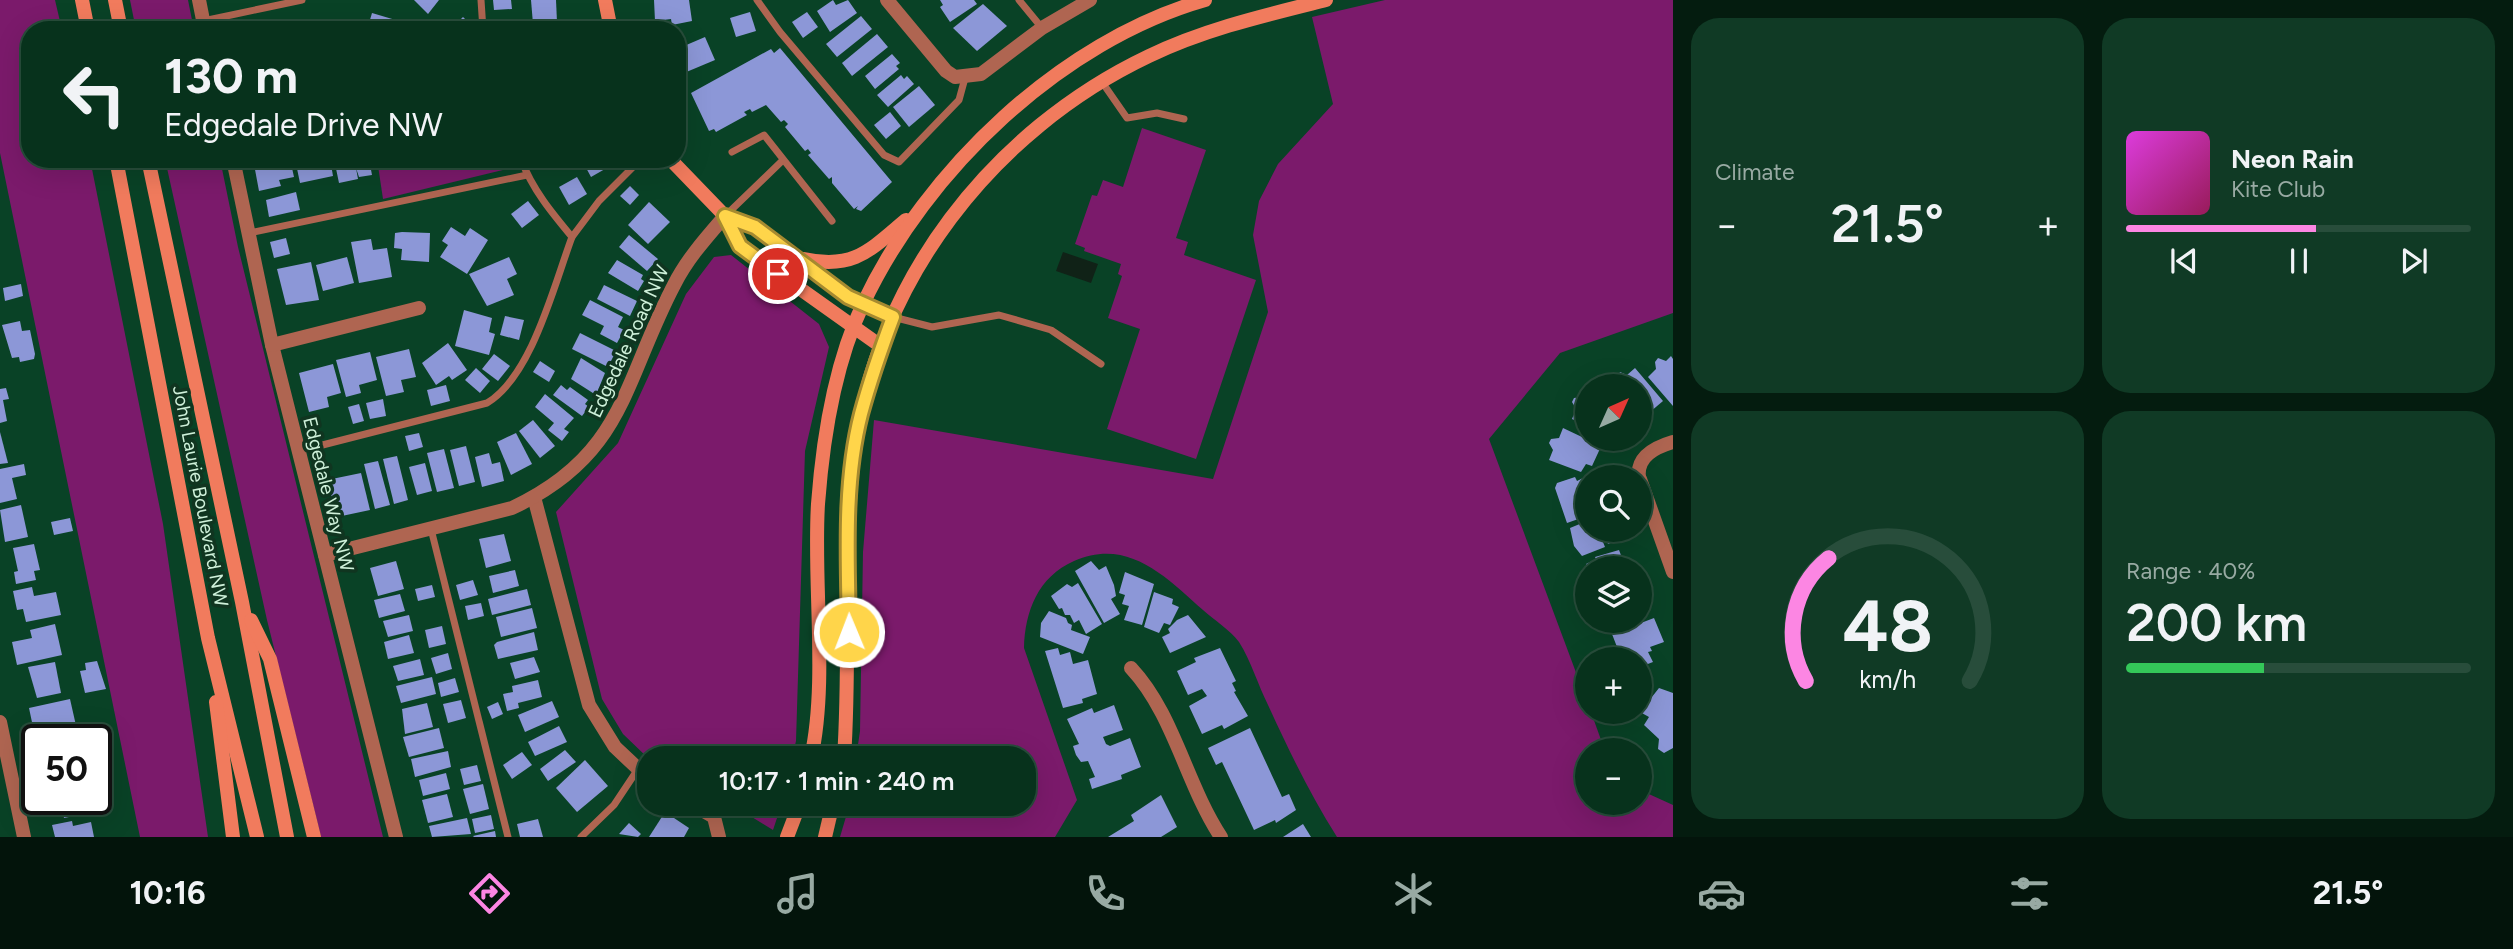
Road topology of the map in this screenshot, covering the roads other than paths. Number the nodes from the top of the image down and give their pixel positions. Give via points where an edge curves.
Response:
1 (82, 0) edge
2 (115, 0) edge
3 (199, 0) edge
4 (302, 0) edge
5 (481, 0) edge
6 (605, 0) edge
7 (757, 0) edge
8 (887, 0) edge
9 (1019, 0) edge
10 (1090, 0) edge
11 (1206, 0) edge
12 (1326, 0) edge
13 (86, 21) edge
14 (119, 21) edge
15 (203, 21) edge
16 (220, 21) edge
17 (482, 21) edge
18 (609, 21) edge
19 (1042, 29) junction
20 (965, 78) junction
21 (1101, 81) junction
22 (1184, 119) dead end
23 (732, 152) dead end
24 (783, 160) junction
25 (118, 168) edge
26 (150, 168) edge
27 (235, 168) edge
28 (524, 168) edge
29 (632, 168) edge
30 (679, 168) edge
31 (527, 175) junction
32 (921, 207) junction
33 (725, 216) junction
34 (832, 221) dead end
35 (248, 233) junction
36 (572, 237) junction
37 (799, 258) junction
38 (862, 305) junction
39 (419, 308) dead end
40 (893, 317) junction
41 (853, 327) junction
42 (272, 345) junction
43 (882, 347) junction
44 (1101, 364) dead end
45 (1673, 442) edge
46 (299, 451) junction
47 (1641, 465) edge
48 (534, 497) junction
49 (1652, 512) edge
50 (431, 529) junction
51 (325, 555) junction
52 (1673, 572) edge
53 (242, 602) junction
54 (208, 638) junction
55 (1131, 667) dead end
56 (0, 722) edge
57 (812, 746) edge
58 (844, 746) edge
59 (637, 767) edge
60 (637, 781) edge
61 (7, 788) edge
62 (712, 816) edge
63 (795, 816) edge
64 (831, 816) edge
65 (24, 837) edge
66 (233, 837) edge
67 (257, 837) edge
68 (287, 837) edge
69 (314, 837) edge
70 (396, 837) edge
71 (508, 837) edge
72 (581, 837) edge
73 (719, 837) edge
74 (787, 837) edge
75 (825, 837) edge
76 (1221, 837) edge

1 - 13 main road
2 - 14 main road
3 - 15 street
4 - 16 lane
5 - 17 lane
6 - 18 main road
7 - 20 lane via 884,155 899,162 959,100
8 - 20 street via 946,71
9 - 19 lane
10 - 19 street
11 - 32 main road via 1126,32 1064,69 988,132
12 - 21 main road via 1177,44
19 - 20 street via 981,74
21 - 22 lane via 1127,118 1157,113
21 - 40 main road via 1041,124 961,202 924,257
23 - 24 lane via 764,135
24 - 33 lane
24 - 34 lane
25 - 54 main road, John Laurie Boulevard NW
26 - 53 main road, John Laurie Boulevard NW
27 - 35 street, Edgedale Way NW
28 - 31 lane
29 - 36 lane
30 - 33 main road
31 - 35 lane
31 - 36 lane
32 - 37 main road via 855,258 827,264
32 - 38 main road
33 - 37 main road via 755,227
33 - 41 main road via 740,246
33 - 48 street, Edgedale Road NW via 675,282 625,400 604,437 585,458
35 - 42 street, Edgedale Way NW
36 - 46 lane via 524,363 500,395
37 - 38 main road
38 - 40 main road
38 - 41 main road
39 - 42 street
40 - 43 main road
40 - 44 lane via 932,327 999,315 1051,330
41 - 43 main road
41 - 57 main road via 822,458
42 - 46 street, Edgedale Way NW
43 - 58 main road via 860,415 850,498
45 - 47 street via 1648,453
46 - 51 street, Edgedale Way NW
48 - 50 street, Edgedale Road NW via 512,508
48 - 59 street via 589,705 615,747
49 - 52 street
50 - 51 street, Edgedale Road NW
50 - 71 lane
51 - 70 street, Edgedale Way NW
53 - 68 main road, John Laurie Boulevard NW
53 - 69 main road via 270,659
54 - 66 main road
54 - 67 main road, John Laurie Boulevard NW
55 - 76 street via 1149,688
56 - 61 street
60 - 72 lane
61 - 65 street
62 - 73 street
63 - 74 main road
64 - 75 main road

